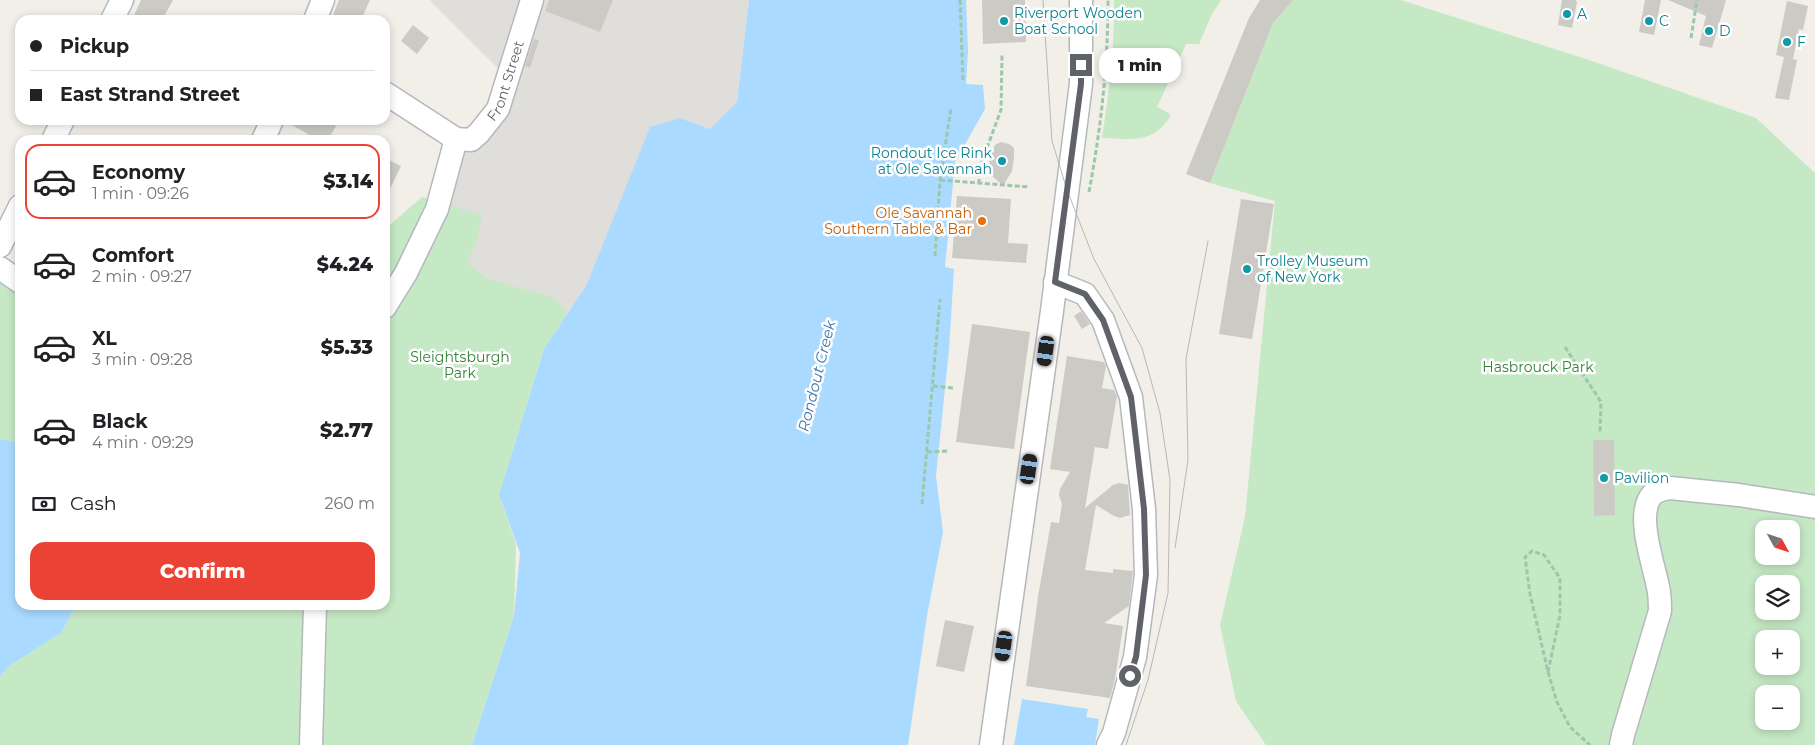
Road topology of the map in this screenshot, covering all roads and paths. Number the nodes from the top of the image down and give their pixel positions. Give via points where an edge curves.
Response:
1 (122, 0) edge
2 (323, 0) edge
3 (532, 0) edge
4 (960, 0) edge
5 (1081, 0) edge
6 (1108, 0) edge
7 (1697, 0) edge
8 (114, 15) edge
9 (317, 15) edge
10 (1691, 38) dead end
11 (1002, 54) dead end
12 (963, 80) dead end
13 (390, 96) edge
14 (951, 108) dead end
15 (456, 139) junction
16 (940, 180) junction
17 (979, 184) junction
18 (1028, 187) dead end
19 (1089, 192) dead end
20 (15, 216) edge
21 (0, 246) edge
22 (935, 256) dead end
23 (0, 268) edge
24 (15, 278) edge
25 (1055, 282) junction
26 (390, 299) edge
27 (940, 299) dead end
28 (1565, 347) dead end
29 (933, 386) junction
30 (953, 388) dead end
31 (1600, 432) dead end
32 (948, 451) dead end
33 (927, 452) junction
34 (922, 504) dead end
35 (1815, 507) edge
36 (315, 610) edge
37 (1548, 672) junction
38 (311, 745) edge
39 (991, 745) edge
40 (1108, 745) edge
41 (1590, 745) edge
42 (1622, 745) edge

1 - 8 street
2 - 9 street
3 - 15 street, Front Street via 498,109 470,140
4 - 12 path
5 - 25 street via 1081,84
6 - 19 path via 1106,73
7 - 10 path
11 - 17 path via 1001,110 980,169
13 - 15 street
14 - 16 path
15 - 26 street via 437,209
16 - 17 path
16 - 22 path
17 - 18 path
20 - 21 street
23 - 24 street
25 - 39 street
25 - 40 street via 1085,294 1103,320 1131,397 1144,509 1146,575 1136,657
27 - 29 path
28 - 31 path via 1601,402
29 - 30 path
29 - 33 path
32 - 33 path
33 - 34 path
35 - 42 street via 1670,488 1651,496 1644,527 1659,590 1660,611
36 - 38 street
37 - 37 path via 1530,594 1525,556 1532,551 1544,554 1560,578 1560,615
37 - 41 path via 1570,726

